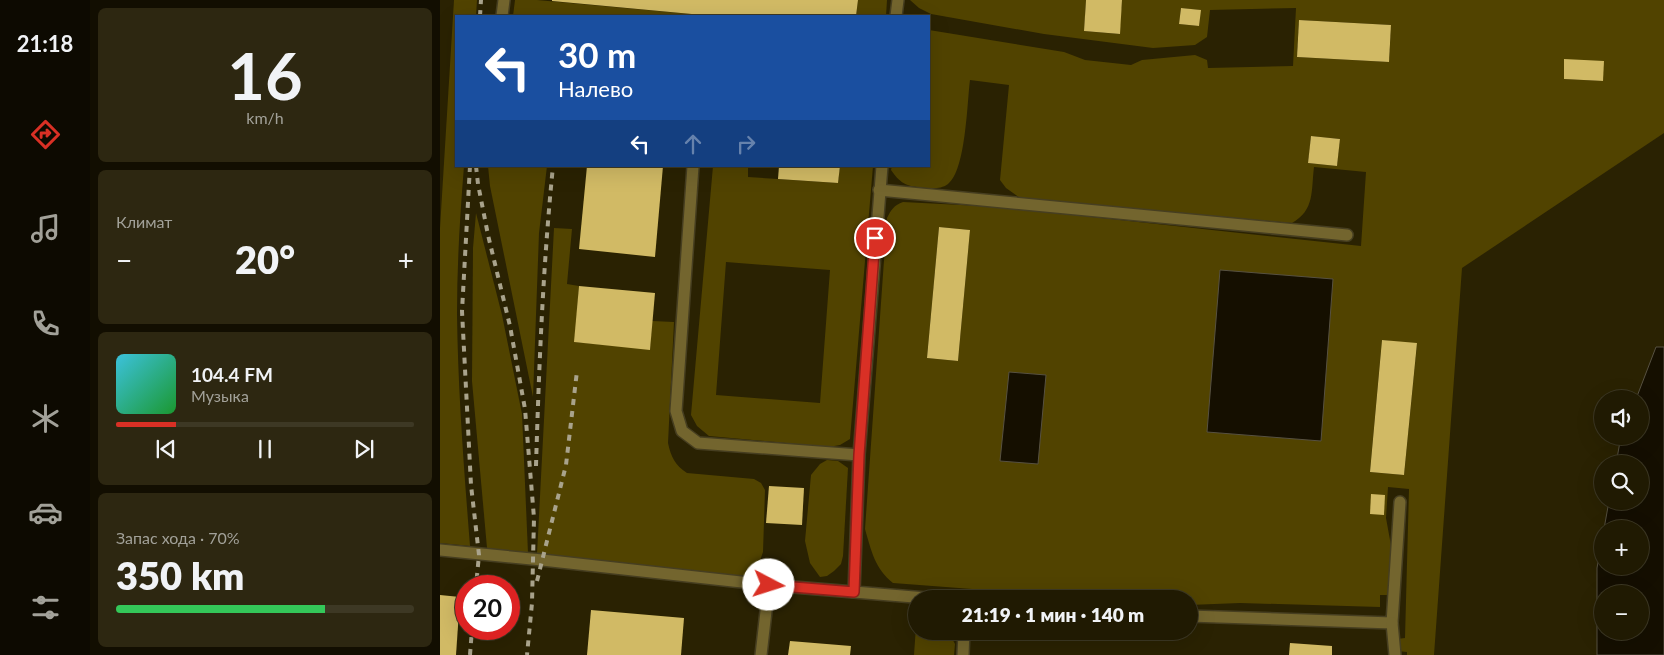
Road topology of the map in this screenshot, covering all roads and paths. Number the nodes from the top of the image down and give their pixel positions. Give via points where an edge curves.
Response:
1 (504, 0) edge
2 (898, 0) edge
3 (502, 15) edge
4 (896, 15) edge
5 (693, 167) edge
6 (882, 167) edge
7 (879, 190) junction
8 (1347, 235) dead end
9 (859, 455) junction
10 (1400, 502) dead end
11 (440, 550) edge
12 (769, 585) junction
13 (854, 592) junction
14 (908, 596) edge
15 (1198, 616) edge
16 (1392, 623) junction
17 (964, 640) edge
18 (761, 655) edge
19 (964, 655) edge
20 (1396, 655) edge

1 - 3 lane
2 - 4 lane
5 - 9 lane via 676,412 682,431 698,443
6 - 7 lane
7 - 8 lane
7 - 9 lane
9 - 13 lane
10 - 16 lane
11 - 12 lane
12 - 13 lane
12 - 18 lane
13 - 14 lane
15 - 16 lane
16 - 20 lane
17 - 19 lane

